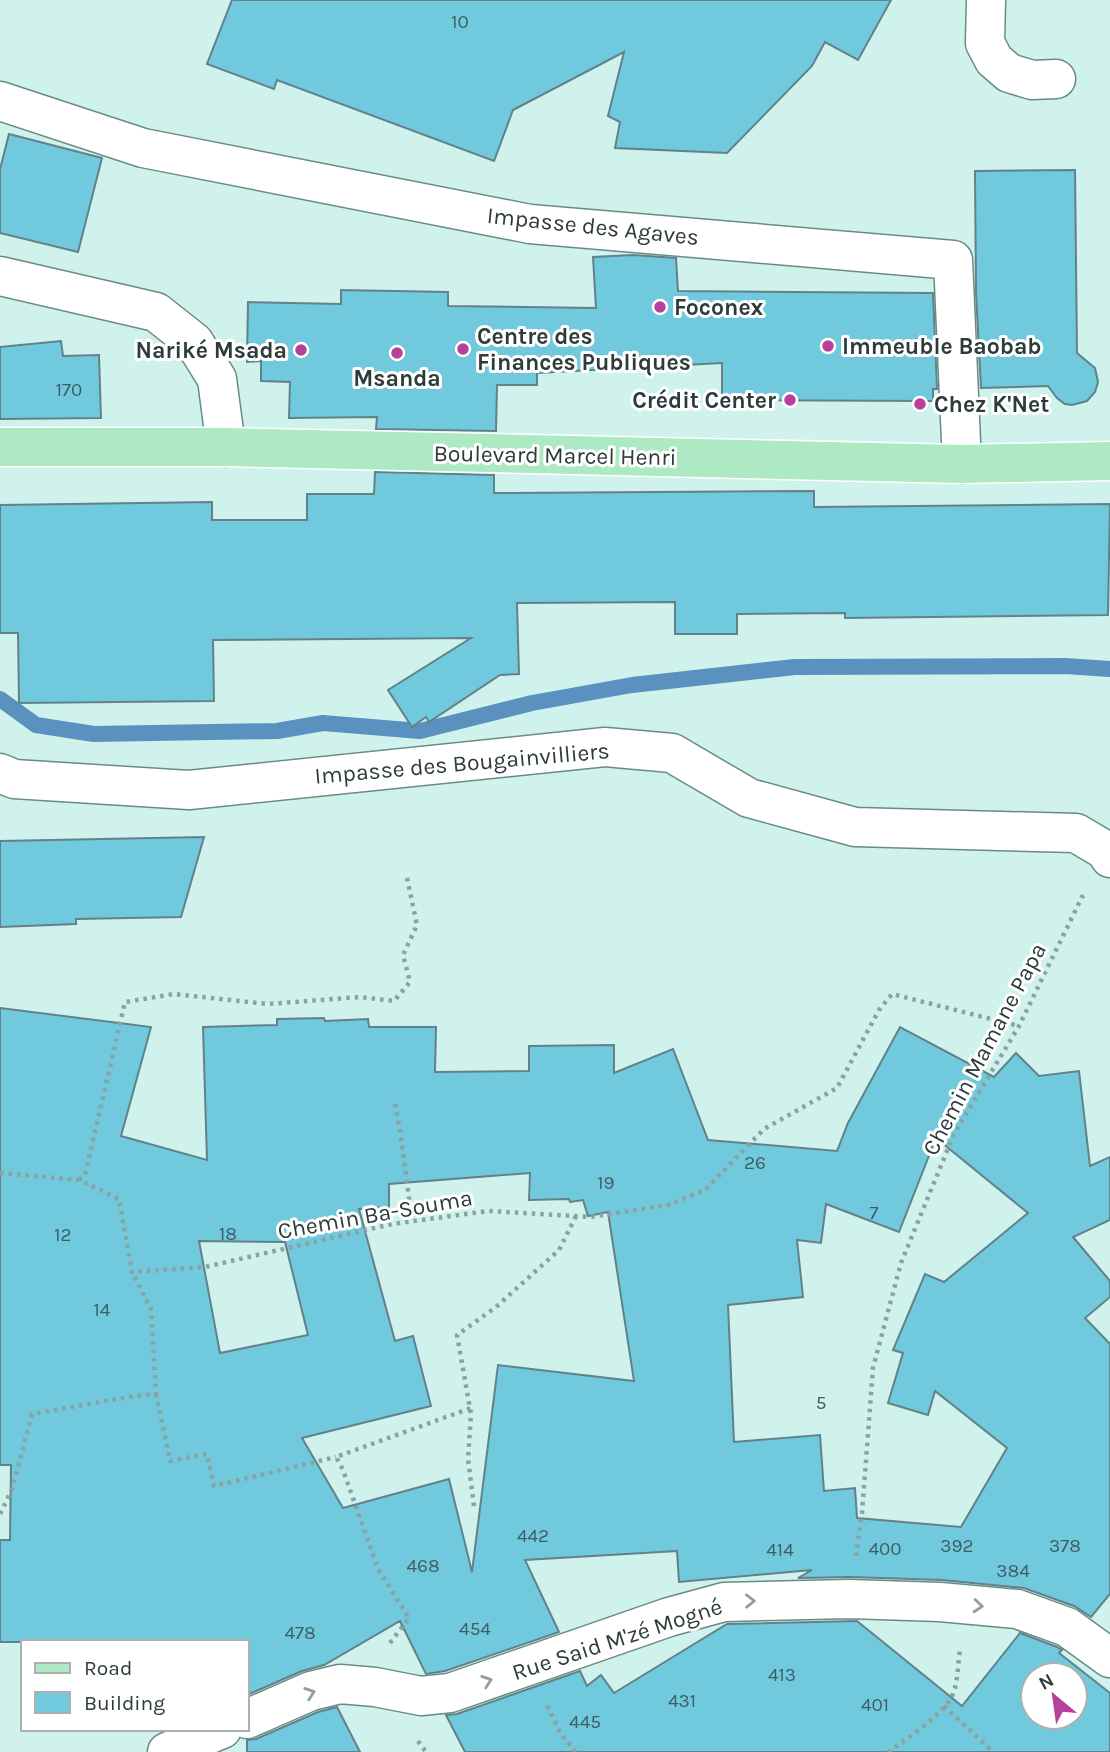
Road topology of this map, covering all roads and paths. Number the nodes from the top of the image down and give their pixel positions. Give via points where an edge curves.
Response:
1 (986, 0) edge
2 (1056, 79) dead end
3 (0, 101) edge
4 (0, 276) edge
5 (0, 447) edge
6 (226, 447) junction
7 (1110, 461) edge
8 (962, 464) junction
9 (0, 772) edge
10 (1108, 854) edge
11 (407, 878) dead end
12 (1019, 1026) junction
13 (395, 1104) dead end
14 (0, 1172) edge
15 (79, 1180) junction
16 (576, 1216) junction
17 (412, 1222) junction
18 (132, 1272) junction
19 (156, 1394) junction
20 (471, 1408) junction
21 (336, 1457) junction
22 (474, 1506) dead end
23 (0, 1514) edge
24 (849, 1599) junction
25 (961, 1604) junction
26 (1110, 1658) edge
27 (528, 1667) junction
28 (358, 1685) junction
29 (944, 1706) junction
30 (248, 1719) edge
31 (217, 1731) edge
32 (991, 1750) dead end
33 (167, 1752) edge
34 (576, 1752) edge
35 (888, 1752) edge

1 - 2 street via 985,43 994,60 1009,73 1032,80
3 - 8 street, Impasse des Agaves via 144,148 530,224 953,260
4 - 6 street via 156,312 194,342 217,379
5 - 6 main road, Boulevard Marcel Henri
6 - 8 main road, Boulevard Marcel Henri
7 - 8 main road, Boulevard Marcel Henri
9 - 10 street, Impasse des Bougainvilliers via 14,779 189,790 605,747 672,753 749,799 855,827 1076,832
10 - 12 path, Chemin Mamane Papa
11 - 15 path via 417,925 403,956 410,982 394,1000 360,997 268,1004 174,994 125,1002 85,1175
12 - 16 path, Chemin Ba-Souma via 892,995 879,1010 837,1088 764,1129 705,1190 668,1205
12 - 24 path, Chemin Mamane Papa via 954,1134 901,1264 873,1368 862,1513
13 - 17 path
14 - 15 path
15 - 18 path via 119,1199
16 - 17 path, Chemin Ba-Souma via 488,1211
16 - 20 path via 559,1250 457,1335
17 - 18 path, Chemin Ba-Souma via 205,1266
18 - 19 path via 151,1310
19 - 21 path via 170,1461 207,1454 214,1486
19 - 23 path via 32,1414 12,1489
20 - 21 path
20 - 22 path via 468,1459
21 - 28 path via 378,1569 409,1618
24 - 25 street, Rue Said M'zé Mogné
27 -> 24 street, Rue Said M'zé Mogné via 724,1602
25 -> 26 street, Rue Said M'zé Mogné via 1017,1609 1067,1627
25 - 29 path via 954,1691
28 -> 27 street, Rue Said M'zé Mogné via 421,1696 450,1693
27 - 34 path via 561,1734
30 -> 28 street, Rue Said M'zé Mogné via 311,1691
29 - 32 path
29 - 35 path
31 - 33 street

